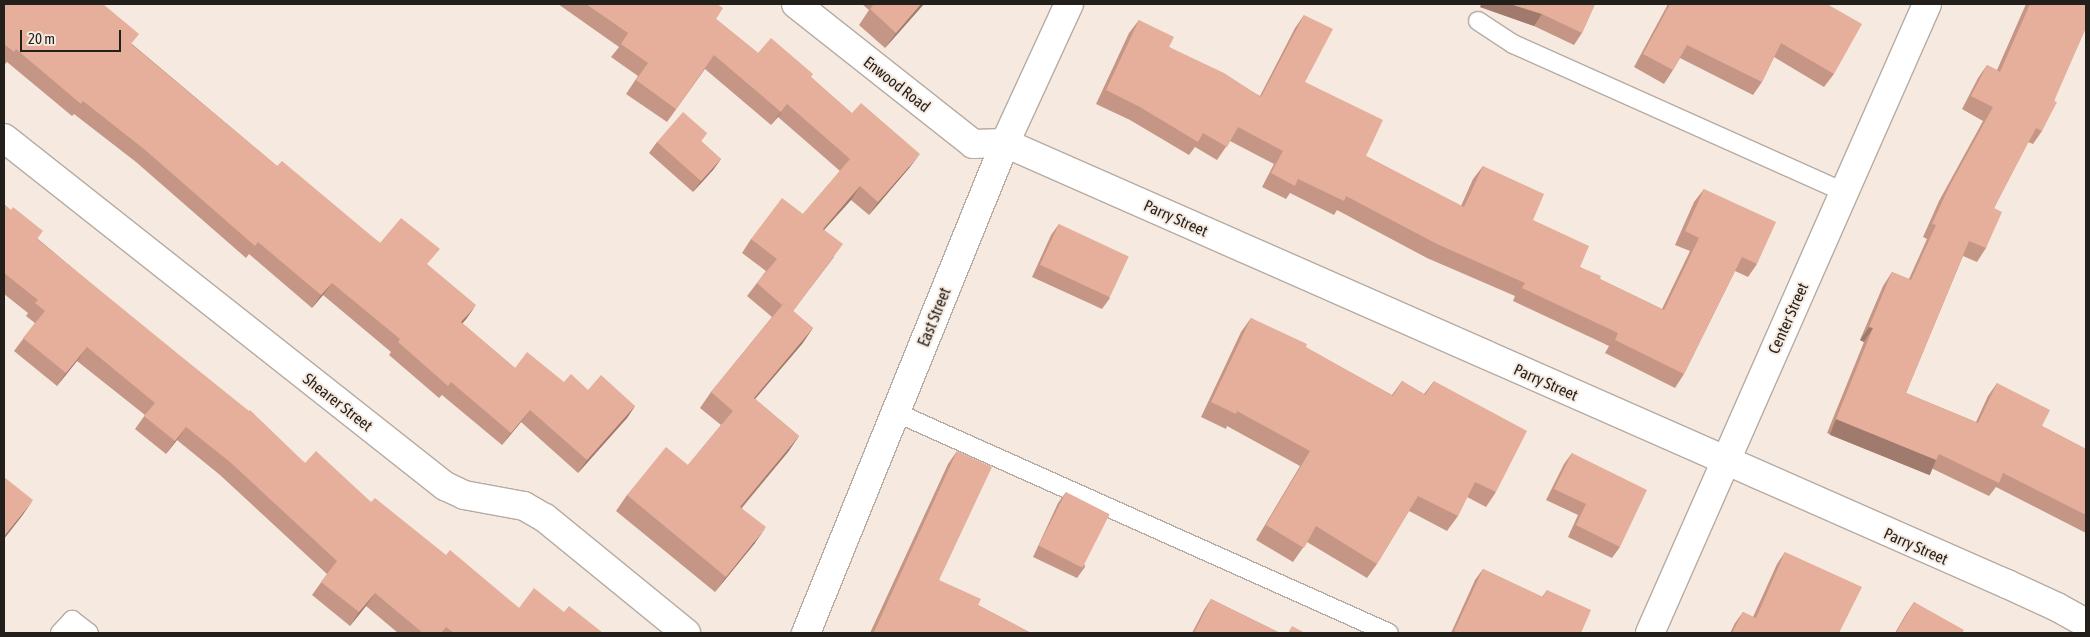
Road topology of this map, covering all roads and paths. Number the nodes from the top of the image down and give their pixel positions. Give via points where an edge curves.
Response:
1 (796, 4) edge
2 (1069, 4) edge
3 (1927, 4) edge
4 (1478, 21) dead end
5 (4, 138) edge
6 (1005, 142) junction
7 (1844, 192) junction
8 (895, 412) junction
9 (1726, 461) junction
10 (2086, 623) edge
11 (60, 633) edge
12 (89, 633) edge
13 (686, 633) edge
14 (806, 633) edge
15 (1389, 633) edge
16 (1650, 633) edge

1 - 6 street, Enwood Road via 973,144
2 - 6 street, East Street
3 - 7 street, Center Street
4 - 7 lane via 1513,44
5 - 13 street, Shearer Street via 445,486 464,494 524,506 545,518
6 - 8 street, East Street
6 - 9 street, Parry Street
7 - 9 street, Center Street
8 - 14 street, East Street
8 - 15 lane
9 - 10 street, Parry Street via 2016,588
9 - 16 street, Center Street
11 - 12 lane via 72,620

